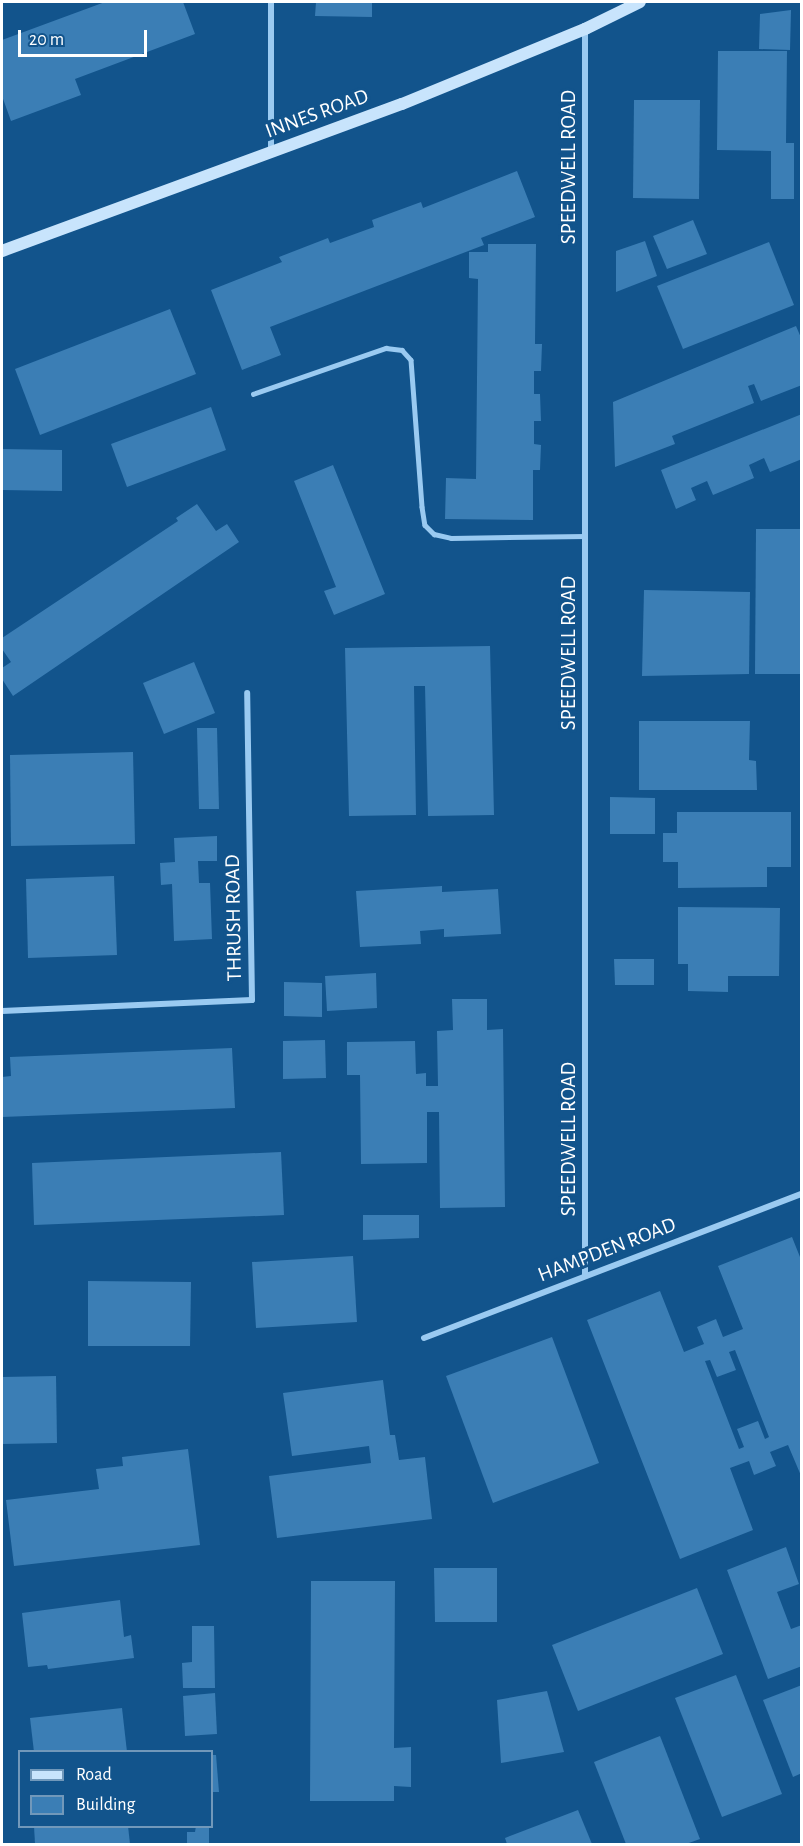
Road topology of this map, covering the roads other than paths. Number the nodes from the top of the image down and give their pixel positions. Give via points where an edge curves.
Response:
1 (271, 2) edge
2 (640, 2) edge
3 (585, 29) junction
4 (271, 151) junction
5 (2, 251) edge
6 (254, 394) dead end
7 (585, 536) junction
8 (247, 693) dead end
9 (2, 1011) edge
10 (801, 1194) edge
11 (585, 1276) junction
12 (424, 1338) dead end

1 - 4 street
2 - 3 street, INNES ROAD
3 - 4 street, INNES ROAD
3 - 7 street, SPEEDWELL ROAD
4 - 5 street, INNES ROAD
6 - 7 lane via 386,348 402,350 411,360 425,525 434,534 451,538
7 - 11 street, SPEEDWELL ROAD
8 - 9 street, THRUSH ROAD via 252,1000
10 - 11 street, HAMPDEN ROAD
11 - 12 street, HAMPDEN ROAD

